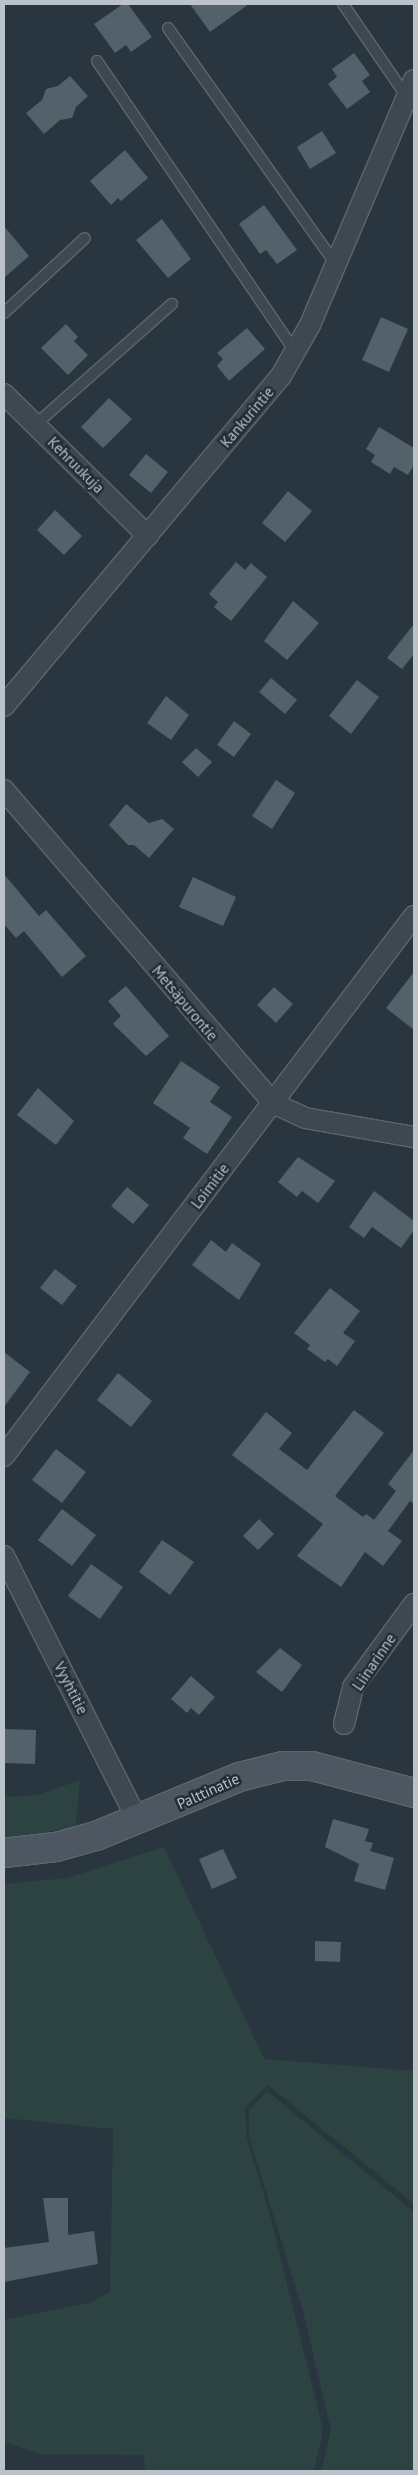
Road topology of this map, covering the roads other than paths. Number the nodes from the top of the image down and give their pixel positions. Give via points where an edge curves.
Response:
1 (343, 4) edge
2 (168, 28) dead end
3 (97, 61) dead end
4 (411, 89) edge
5 (85, 238) dead end
6 (336, 264) junction
7 (172, 304) dead end
8 (4, 313) edge
9 (296, 353) junction
10 (4, 394) edge
11 (35, 425) junction
12 (148, 536) junction
13 (4, 706) edge
14 (4, 790) edge
15 (414, 916) edge
16 (273, 1103) junction
17 (414, 1137) edge
18 (4, 1456) edge
19 (4, 1556) edge
20 (414, 1604) edge
21 (344, 1724) dead end
22 (414, 1792) edge
23 (138, 1821) junction
24 (4, 1853) edge

1 - 4 lane
2 - 6 lane
3 - 9 lane
4 - 6 street, Kankurintie
5 - 8 lane
6 - 9 street, Kankurintie
7 - 11 lane
9 - 12 street, Kankurintie
10 - 11 street, Kehruukuja
11 - 12 street, Kehruukuja
12 - 13 street, Kankurintie
14 - 16 street, Metsäpurontie
15 - 16 street, Loimitie
16 - 17 street, Metsäpurontie via 305,1118
16 - 18 street, Loimitie
19 - 23 street, Vyyhtitie
20 - 21 street, Liinarinne via 353,1687
22 - 23 street, Palttinatie via 336,1771 283,1766 239,1777
23 - 24 street, Palttinatie via 56,1847

